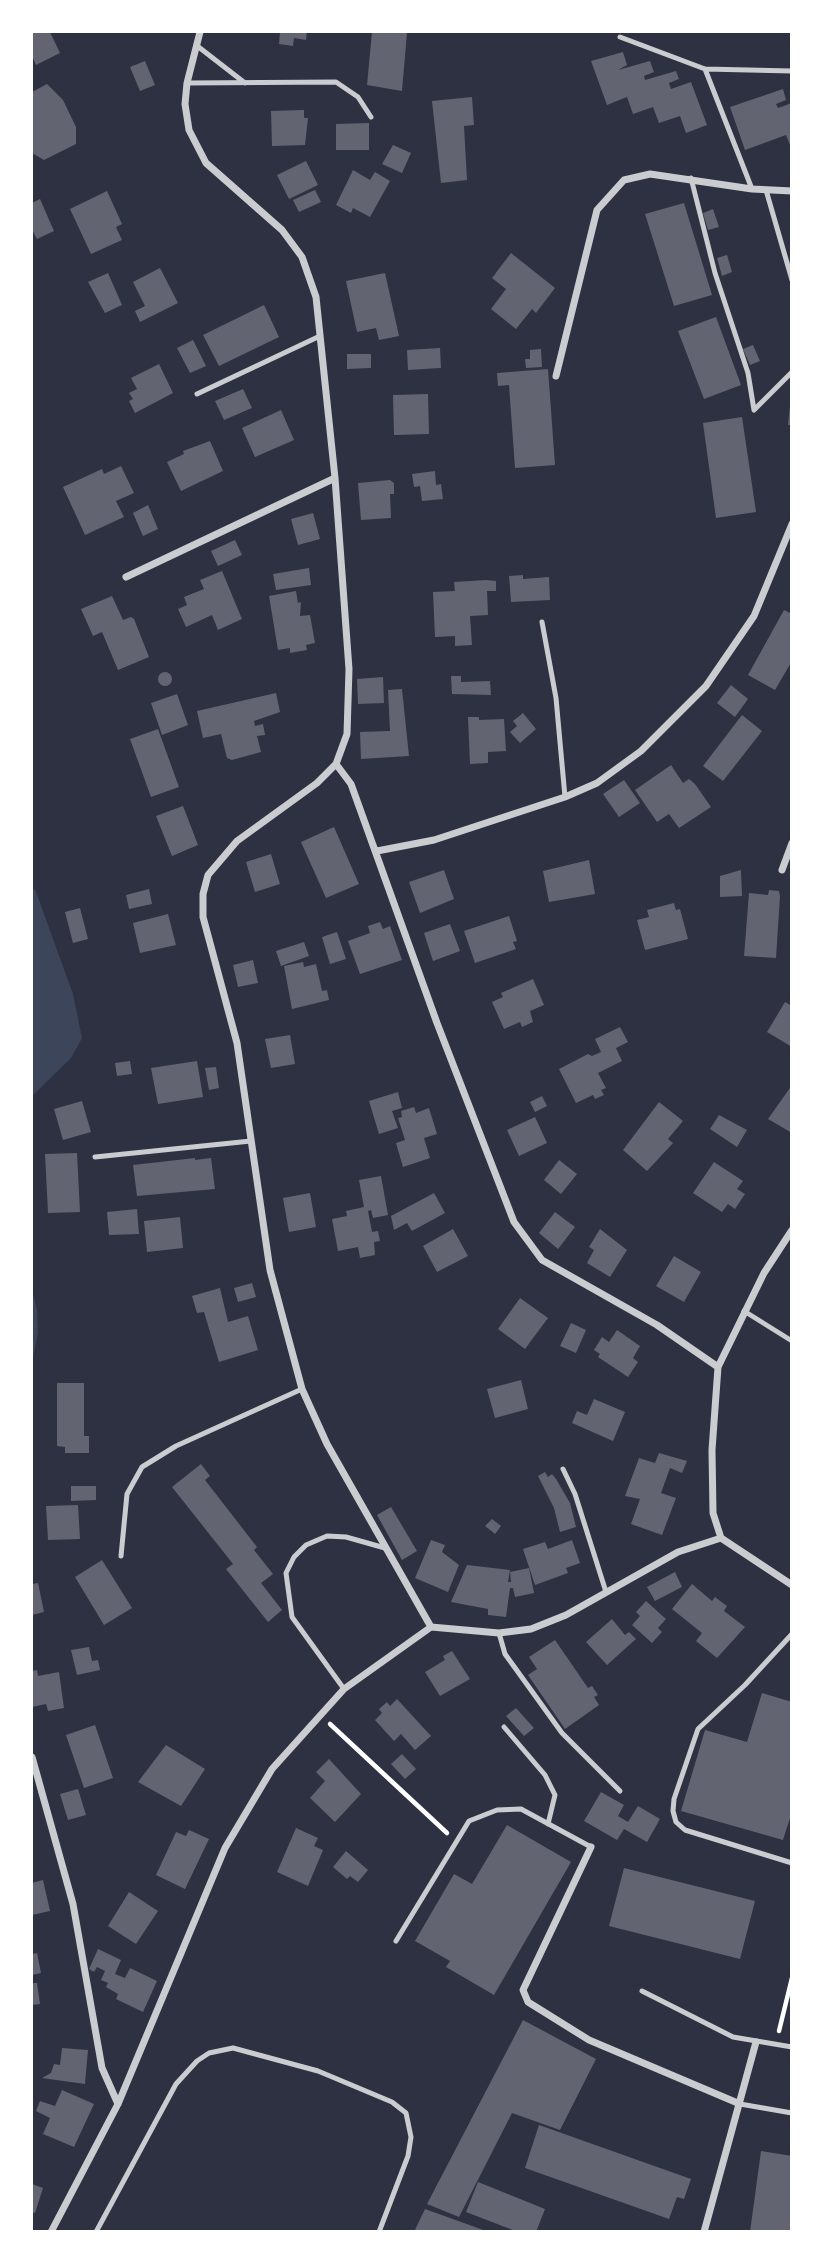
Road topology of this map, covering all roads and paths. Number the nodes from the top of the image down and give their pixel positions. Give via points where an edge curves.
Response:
1 (200, 32) edge
2 (620, 37) dead end
3 (196, 45) junction
4 (705, 69) junction
5 (792, 71) edge
6 (187, 83) junction
7 (245, 83) junction
8 (371, 117) dead end
9 (691, 178) junction
10 (752, 189) junction
11 (766, 190) junction
12 (792, 191) edge
13 (792, 280) edge
14 (320, 336) junction
15 (792, 372) edge
16 (556, 376) dead end
17 (197, 394) dead end
18 (335, 478) junction
19 (792, 524) edge
20 (126, 577) dead end
21 (542, 622) dead end
22 (336, 764) junction
23 (565, 797) junction
24 (792, 843) edge
25 (377, 851) junction
26 (782, 870) dead end
27 (251, 1141) junction
28 (95, 1157) dead end
29 (792, 1230) edge
30 (743, 1311) junction
31 (792, 1341) edge
32 (718, 1367) junction
33 (302, 1389) junction
34 (563, 1469) dead end
35 (721, 1538) junction
36 (385, 1548) junction
37 (121, 1556) dead end
38 (792, 1585) edge
39 (606, 1592) junction
40 (431, 1627) junction
41 (499, 1633) junction
42 (792, 1634) edge
43 (344, 1689) junction
44 (319, 1714) junction
45 (504, 1727) dead end
46 (32, 1757) edge
47 (620, 1791) dead end
48 (548, 1824) junction
49 (456, 1839) junction
50 (591, 1847) joint
51 (792, 1863) edge
52 (396, 1941) dead end
53 (792, 1978) edge
54 (642, 1991) dead end
55 (756, 2042) junction
56 (775, 2045) junction
57 (792, 2048) edge
58 (118, 2104) junction
59 (740, 2104) junction
60 (792, 2113) edge
61 (51, 2231) edge
62 (96, 2231) edge
63 (379, 2231) edge
64 (704, 2231) edge

1 - 3 street
2 - 4 lane
3 - 6 street
3 - 7 lane
4 - 5 lane
4 - 10 lane
6 - 7 lane
6 - 14 street via 185,104 195,145 206,163 282,230 302,257 316,297
7 - 8 lane via 337,82 358,97
9 - 10 street
9 - 15 lane via 715,273 748,373 754,411
9 - 16 street via 650,174 624,180 597,210
10 - 11 street
11 - 12 street
11 - 13 lane
14 - 17 lane
14 - 18 street
18 - 20 street
18 - 22 street via 349,669 346,734
19 - 23 street via 754,616 706,686 641,751 597,783
21 - 23 lane via 556,698
22 - 25 street via 351,784
22 - 27 street via 237,841 208,875 203,894 203,917 237,1043
23 - 25 street via 446,837
24 - 26 street
25 - 32 street via 504,1201 526,1240 542,1260 657,1325
27 - 28 lane
27 - 33 street via 270,1270
29 - 30 street
30 - 31 lane
30 - 32 street
32 - 35 street via 712,1488
33 - 36 street
33 - 37 lane via 176,1446 142,1467 127,1494
34 - 39 lane
35 - 38 street
35 - 39 street via 678,1552
36 - 40 street
36 - 43 lane via 346,1536 327,1536 306,1545 286,1573 292,1617
39 - 41 street via 531,1629
40 - 41 street
40 - 43 street
41 - 47 lane via 505,1654 562,1733
42 - 51 lane via 698,1729 673,1811 685,1830
43 - 44 street
44 - 49 path
44 - 58 street via 272,1769 225,1847
45 - 48 lane via 545,1775 555,1795
46 - 58 street via 73,1904 102,2068
48 - 49 lane via 521,1809 497,1810 469,1821
48 - 50 lane
49 - 52 lane
50 - 59 street via 523,1990 528,2002 589,2040
53 - 56 path
54 - 55 lane via 733,2037
55 - 56 lane
55 - 59 street
56 - 57 lane
58 - 61 street
59 - 60 lane
59 - 64 street
62 - 63 lane via 176,2084 209,2053 233,2048 318,2071 392,2102 406,2113 411,2137 408,2156

